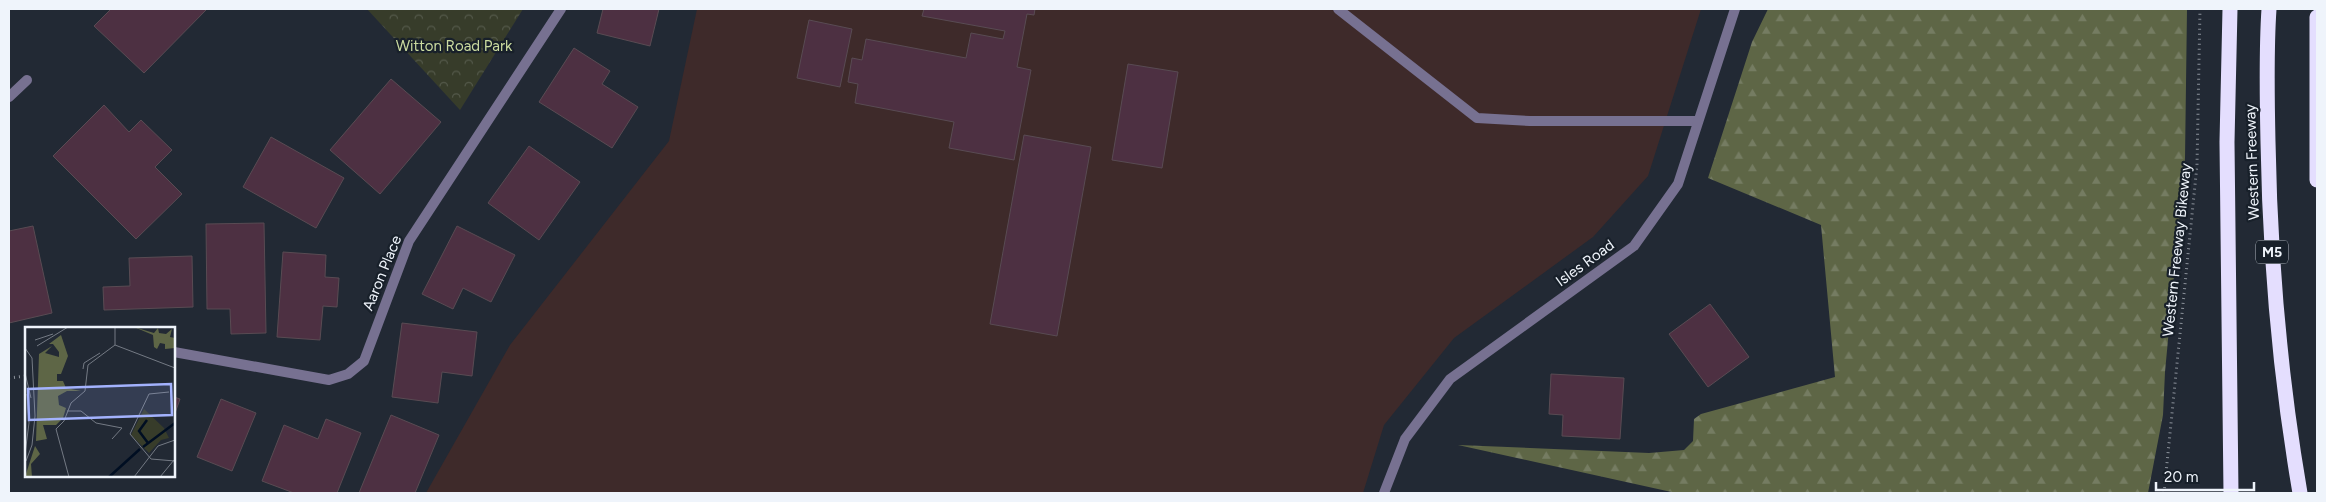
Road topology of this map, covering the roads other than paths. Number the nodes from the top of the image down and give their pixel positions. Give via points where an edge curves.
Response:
1 (561, 9) edge
2 (1338, 9) edge
3 (1735, 9) edge
4 (2230, 9) edge
5 (2269, 9) edge
6 (2317, 18) edge
7 (27, 80) dead end
8 (9, 97) edge
9 (1698, 121) junction
10 (2317, 180) edge
11 (175, 352) edge
12 (1384, 493) edge
13 (2231, 493) edge
14 (2300, 493) edge

1 - 11 street, Aaron Place via 409,241 364,361 348,374 329,380
2 - 9 street via 1477,118
3 - 9 street, Isles Road
4 - 13 highway via 2227,142
5 - 14 highway, Western Freeway / M5 via 2266,48 2268,184 2275,300
6 - 10 highway
7 - 8 street
9 - 12 street, Isles Road via 1678,184 1634,246 1450,379 1404,439

